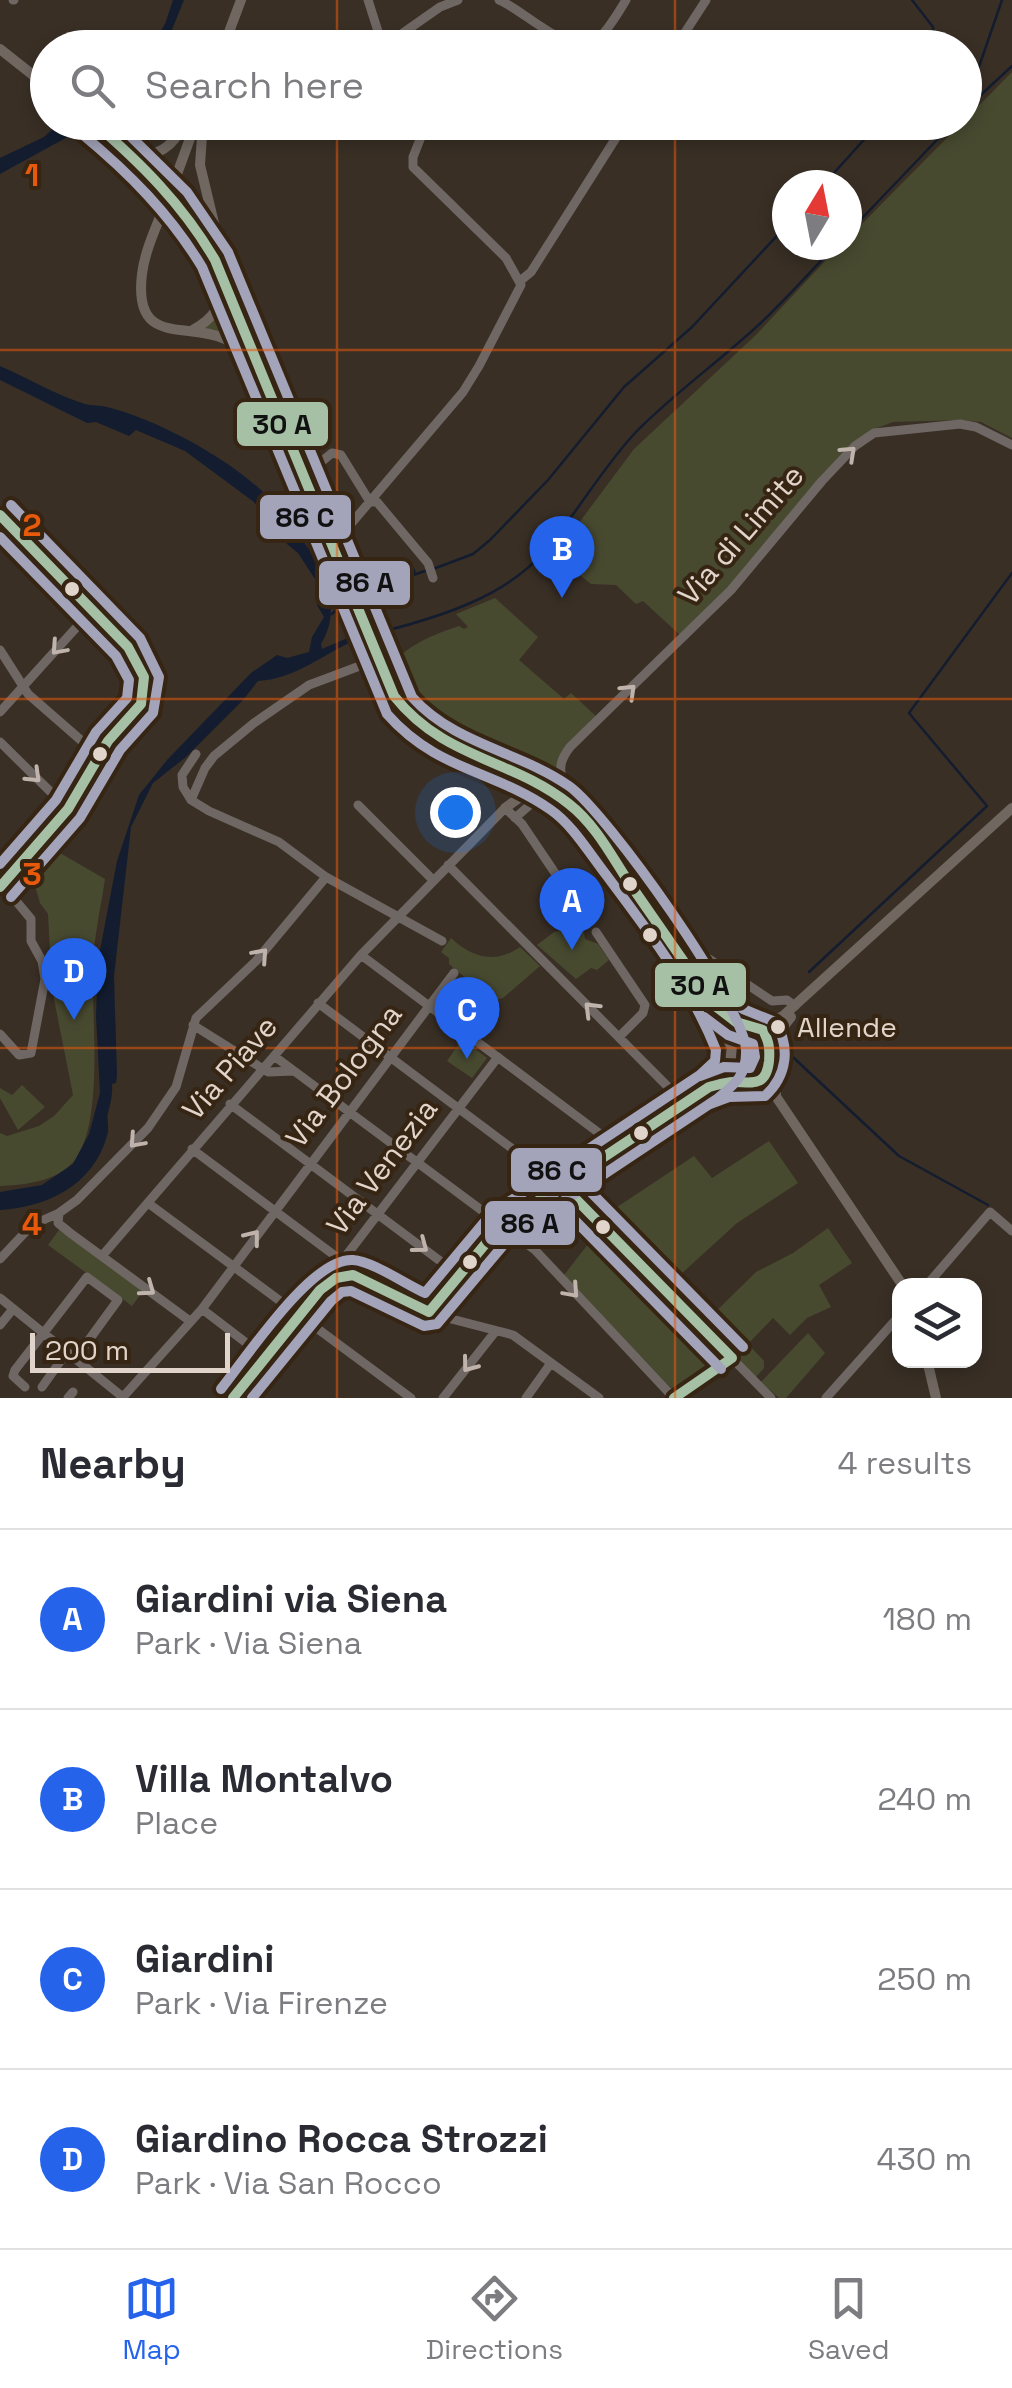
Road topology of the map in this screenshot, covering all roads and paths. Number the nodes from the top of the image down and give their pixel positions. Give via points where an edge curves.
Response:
1 (241, 0) edge
2 (368, 0) edge
3 (458, 0) edge
4 (498, 0) edge
5 (626, 0) edge
6 (706, 0) edge
7 (230, 30) edge
8 (378, 30) edge
9 (407, 30) edge
10 (547, 30) edge
11 (604, 30) edge
12 (687, 30) edge
13 (0, 49) edge
14 (30, 73) edge
15 (114, 140) edge
16 (173, 140) edge
17 (190, 140) edge
18 (199, 140) edge
19 (420, 140) edge
20 (615, 140) edge
21 (119, 144) junction
22 (168, 186) junction
23 (171, 200) junction
24 (215, 260) junction
25 (520, 281) junction
26 (232, 298) junction
27 (187, 332) junction
28 (283, 424) junction
29 (1012, 445) edge
30 (315, 468) dead end
31 (370, 502) junction
32 (0, 515) edge
33 (338, 539) dead end
34 (432, 578) dead end
35 (93, 609) junction
36 (0, 650) edge
37 (365, 664) dead end
38 (24, 686) junction
39 (0, 712) edge
40 (0, 742) edge
41 (196, 754) dead end
42 (99, 756) junction
43 (562, 780) joint
44 (191, 800) junction
45 (532, 803) dead end
46 (358, 805) dead end
47 (505, 808) junction
48 (1012, 808) edge
49 (68, 809) junction
50 (1012, 817) edge
51 (515, 818) junction
52 (616, 863) junction
53 (448, 866) junction
54 (326, 877) junction
55 (433, 880) junction
56 (1, 885) edge
57 (397, 915) junction
58 (584, 916) dead end
59 (596, 932) dead end
60 (442, 941) dead end
61 (361, 955) junction
62 (680, 957) junction
63 (454, 973) dead end
64 (318, 1003) junction
65 (714, 1005) junction
66 (428, 1006) junction
67 (795, 1006) junction
68 (194, 1024) junction
69 (752, 1027) junction
70 (0, 1034) edge
71 (619, 1037) junction
72 (770, 1043) junction
73 (732, 1046) junction
74 (274, 1056) junction
75 (389, 1057) junction
76 (498, 1057) junction
77 (768, 1064) junction
78 (262, 1068) junction
79 (730, 1068) junction
80 (294, 1071) junction
81 (736, 1082) junction
82 (752, 1084) junction
83 (709, 1088) junction
84 (776, 1094) junction
85 (230, 1104) junction
86 (684, 1104) junction
87 (458, 1108) junction
88 (348, 1112) junction
89 (619, 1148) junction
90 (192, 1150) junction
91 (310, 1162) junction
92 (416, 1162) junction
93 (562, 1185) junction
94 (148, 1202) junction
95 (274, 1210) junction
96 (59, 1213) junction
97 (377, 1214) junction
98 (501, 1225) junction
99 (1012, 1231) edge
100 (102, 1256) junction
101 (0, 1259) edge
102 (342, 1261) junction
103 (233, 1264) junction
104 (460, 1276) junction
105 (898, 1278) edge
106 (933, 1278) edge
107 (320, 1290) junction
108 (383, 1290) junction
109 (0, 1298) edge
110 (202, 1308) junction
111 (13, 1309) junction
112 (429, 1312) junction
113 (301, 1315) junction
114 (190, 1320) junction
115 (892, 1323) edge
116 (0, 1325) edge
117 (495, 1332) junction
118 (44, 1334) junction
119 (71, 1355) junction
120 (266, 1358) junction
121 (732, 1358) junction
122 (551, 1363) junction
123 (930, 1368) edge
124 (25, 1386) dead end
125 (42, 1387) dead end
126 (593, 1396) edge
127 (124, 1397) edge
128 (233, 1398) edge
129 (411, 1398) edge
130 (443, 1398) edge
131 (526, 1398) edge
132 (674, 1398) edge
133 (771, 1398) edge
134 (826, 1398) edge
135 (936, 1398) edge

1 - 7 main road
2 - 8 street
3 - 9 street
4 - 10 street
5 - 11 street
6 - 12 street
13 - 14 main road
15 - 21 main road
16 - 21 main road via 143,155
17 - 22 main road
18 - 26 main road
19 - 25 street via 414,167 506,258
20 - 25 street
21 - 22 main road
22 - 23 main road, bridge
23 - 24 main road
23 - 27 main road via 143,266 142,298 160,326
24 - 26 main road
24 - 27 main road via 219,304 209,320
25 - 31 street via 463,392
26 - 28 main road
27 - 28 main road via 236,346
28 - 52 main road via 394,696 410,718 433,738 564,801
43 -> 29 street, Via di Limite via 562,757 731,590 855,446 874,434 960,424
30 - 31 street via 332,453 340,456
31 - 33 street
31 - 34 street via 377,502 428,563
32 - 35 street
35 -> 38 street
35 - 42 street via 133,654 146,687 141,704
36 - 38 street
37 - 44 street via 309,685 254,723 204,768
38 - 39 street
38 - 42 street
40 -> 49 street
41 - 44 street via 182,775
42 - 49 street
43 - 52 main road via 610,844
44 - 54 street via 279,842
45 - 51 street
46 - 55 street
47 - 51 street
47 - 52 main road via 523,794 545,797
47 - 53 street, Via Piave
48 - 67 main road
49 - 56 street
50 - 72 main road
51 - 58 street
52 - 62 main road
53 - 55 street, Via Piave
71 -> 53 street
54 - 57 street
68 -> 54 street
55 - 57 street, Via Piave
56 - 70 street via 31,918 31,941 44,971 33,1048 27,1056 17,1054
57 - 60 street
57 - 61 street, Via Piave
59 - 71 street via 645,1005
61 - 64 street, Via Piave
61 - 66 street
62 - 65 main road
62 - 67 street via 703,956 772,1002
63 - 66 street, Via Bologna
64 - 74 street, Via Piave
64 - 75 street
65 - 69 main road
65 - 73 main road
66 - 75 street, Via Bologna
66 - 76 street
67 - 69 main road via 772,1024
68 - 78 street
68 -> 96 street via 181,1074 157,1116
69 - 72 main road
69 - 73 main road via 735,1035
71 - 86 street
72 - 77 main road
73 - 79 main road
74 - 78 street, Via Piave
74 - 80 street
75 - 87 street
75 - 88 street, Via Bologna
76 - 87 street, Via Venezia
76 - 89 street
77 - 82 main road
77 - 84 main road
78 - 80 street
78 - 85 street, Via Piave
79 - 81 main road
79 - 83 street
80 - 88 street
81 - 82 main road
81 - 83 street
82 - 84 main road
83 - 86 street
84 - 105 main road
85 - 90 street, Via Piave
85 - 91 street
86 - 89 street
87 - 92 street, Via Venezia
87 - 93 street
88 - 91 street, Via Bologna
88 - 92 street
89 - 93 street
90 - 94 street, Via Piave
90 - 95 street
91 - 95 street, Via Bologna
91 - 97 street
92 - 97 street, Via Venezia
92 - 98 street
93 - 98 street
93 - 121 street
94 - 100 street, Via Piave
94 - 103 street
95 - 102 street
103 -> 95 street, Via Bologna
96 - 100 street via 58,1223
96 - 101 street via 32,1225
97 - 102 street, Via Venezia
97 -> 104 street
98 - 104 street
98 -> 132 street via 535,1250
99 - 106 street via 990,1212
100 -> 114 street
102 - 107 street, Via Venezia
102 - 108 street
103 - 110 street, Via Bologna
103 - 113 street
104 - 112 street
107 - 108 street via 351,1275
107 - 113 street, Via Venezia
108 - 112 street
109 - 111 street
110 - 114 street, Via Bologna
110 - 120 street
111 - 116 street
111 - 118 street
112 - 117 street
113 - 120 street, Via Venezia
113 - 129 street
114 - 127 street, Via Bologna
115 - 134 street
117 - 122 street via 513,1334
117 -> 130 street
118 - 119 street
118 - 119 street via 87,1277 118,1300
118 - 124 street via 15,1370
119 - 125 street
119 - 127 street
120 - 128 street, Via Venezia
121 - 132 street
121 - 133 street
122 - 126 street
122 - 131 street
123 - 135 main road

